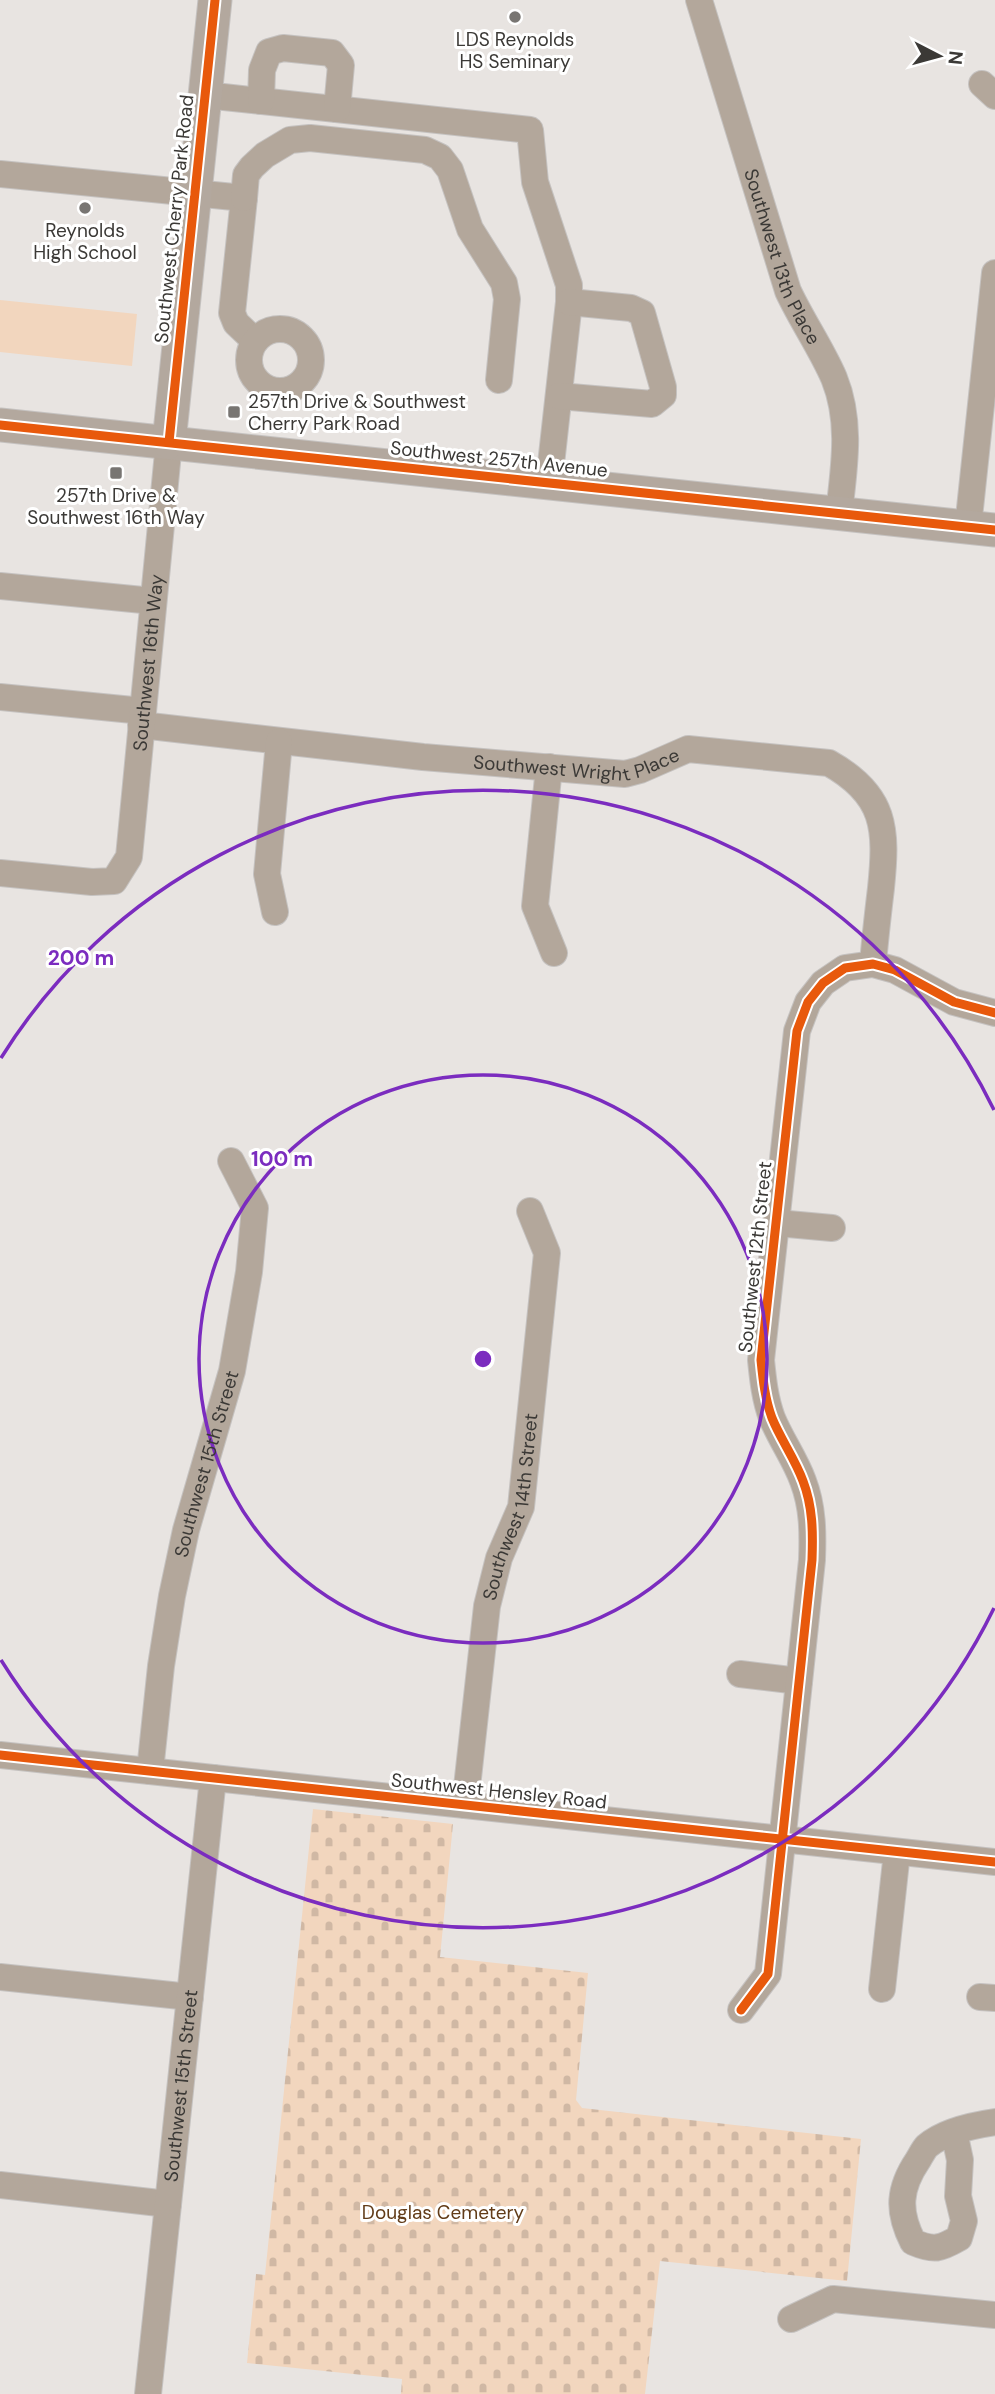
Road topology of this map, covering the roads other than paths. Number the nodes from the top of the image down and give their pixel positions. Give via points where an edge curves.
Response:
1 (215, 0) edge
2 (699, 0) edge
3 (205, 95) junction
4 (261, 101) junction
5 (337, 109) junction
6 (0, 173) edge
7 (195, 194) junction
8 (244, 198) junction
9 (995, 273) edge
10 (569, 302) junction
11 (255, 341) dead end
12 (499, 380) dead end
13 (559, 396) junction
14 (0, 425) edge
15 (169, 442) junction
16 (549, 482) junction
17 (839, 513) junction
18 (981, 528) edge
19 (0, 586) edge
20 (153, 601) junction
21 (0, 697) edge
22 (142, 718) junction
23 (279, 742) junction
24 (549, 768) junction
25 (0, 873) edge
26 (275, 912) dead end
27 (554, 953) dead end
28 (873, 964) junction
29 (995, 1013) edge
30 (231, 1161) dead end
31 (530, 1211) dead end
32 (777, 1223) junction
33 (832, 1228) dead end
34 (740, 1674) dead end
35 (799, 1681) junction
36 (0, 1755) edge
37 (150, 1771) junction
38 (213, 1779) junction
39 (465, 1805) junction
40 (782, 1839) junction
41 (897, 1852) junction
42 (995, 1862) edge
43 (0, 1977) edge
44 (882, 1989) dead end
45 (190, 1997) junction
46 (741, 2010) dead end
47 (995, 2122) edge
48 (954, 2132) dead end
49 (0, 2185) edge
50 (168, 2204) junction
51 (995, 2315) edge
52 (791, 2319) dead end
53 (148, 2394) edge

1 - 3 main road, Southwest Cherry Park Road
2 - 17 street, Southwest 13th Place via 788,291 840,398 846,439
3 - 4 street
3 - 7 main road, Southwest Cherry Park Road
4 - 5 street
4 - 5 street via 262,70 270,52 295,49 332,53 341,65
5 - 10 street via 530,130 534,182 569,285
6 - 7 street
7 - 8 street
7 - 15 main road, Southwest Cherry Park Road
8 - 11 street via 232,313
8 - 12 street via 246,175 252,167 290,140 425,150 440,157 450,170 470,229 503,283 507,299
9 - 18 street
10 - 13 street
10 - 13 street via 642,313 663,395 652,404
13 - 16 street
14 - 15 main road, Southwest 257th Avenue
15 - 16 main road, Southwest 257th Avenue
15 - 20 street, Southwest 16th Way
16 - 17 main road, Southwest 257th Avenue
17 - 18 main road, Southwest 257th Avenue
19 - 20 street
20 - 22 street, Southwest 16th Way
21 - 22 street, Southwest Wright Place
22 - 23 street, Southwest Wright Place
22 - 25 street, Southwest 16th Way via 129,857 114,881 92,883
23 - 24 street, Southwest Wright Place
23 - 26 street via 267,874
24 - 27 street via 535,906
24 - 28 street, Southwest Wright Place via 625,774 697,749 818,762 848,774 864,789 883,828 885,850
28 - 29 street via 895,970 946,999
28 - 32 street, Southwest 12th Street via 845,968 823,983 808,1002 797,1031
30 - 37 street, Southwest 15th Street via 255,1208 249,1272 232,1371 172,1596
31 - 39 street, Southwest 14th Street via 547,1252 521,1507 499,1558 487,1606
32 - 33 street
32 - 35 street, Southwest 12th Street via 761,1360 772,1418 803,1480 813,1522
34 - 35 street
35 - 40 street, Southwest 12th Street
36 - 37 street, Southwest Hensley Road
37 - 38 street, Southwest Hensley Road
38 - 39 street, Southwest Hensley Road
38 - 45 street, Southwest 15th Street
39 - 40 street, Southwest Hensley Road
40 - 41 street, Southwest Hensley Road
40 - 46 street, Southwest 12th Street via 768,1974
41 - 42 street, Southwest Hensley Road
41 - 44 street
43 - 45 street
45 - 50 street, Southwest 15th Street
47 - 48 street
49 - 50 street
50 - 53 street, Southwest 15th Street
51 - 52 street via 833,2299

